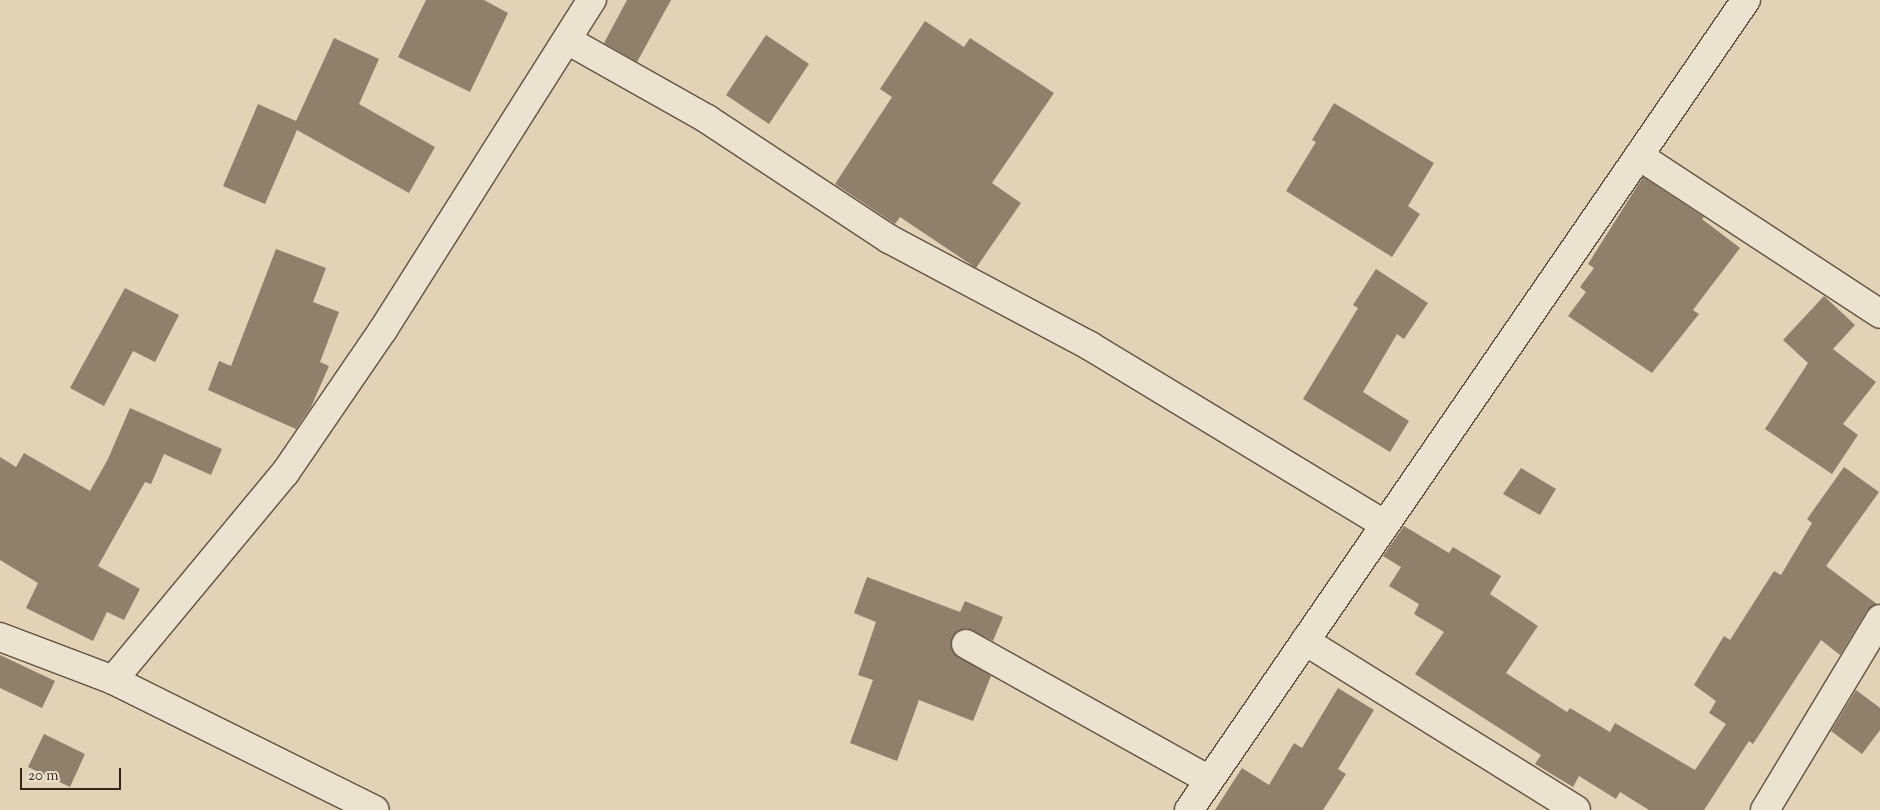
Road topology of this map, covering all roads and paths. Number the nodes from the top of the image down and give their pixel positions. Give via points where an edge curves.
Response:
1 (592, 0) edge
2 (1746, 0) edge
3 (567, 40) junction
4 (1639, 156) junction
5 (1880, 314) edge
6 (1384, 525) junction
7 (1880, 619) edge
8 (0, 637) edge
9 (1305, 641) junction
10 (966, 644) dead end
11 (112, 680) junction
12 (1209, 780) junction
13 (375, 810) edge
14 (1189, 810) edge
15 (1576, 810) edge
16 (1765, 810) edge

1 - 3 street
2 - 4 street
3 - 6 street via 707,119 889,239 960,280 1090,346
3 - 11 street via 383,330 285,473
4 - 5 street
4 - 6 street
6 - 9 street
7 - 16 street
8 - 11 street
9 - 12 street
9 - 15 street
10 - 12 street
11 - 13 street
12 - 14 street

